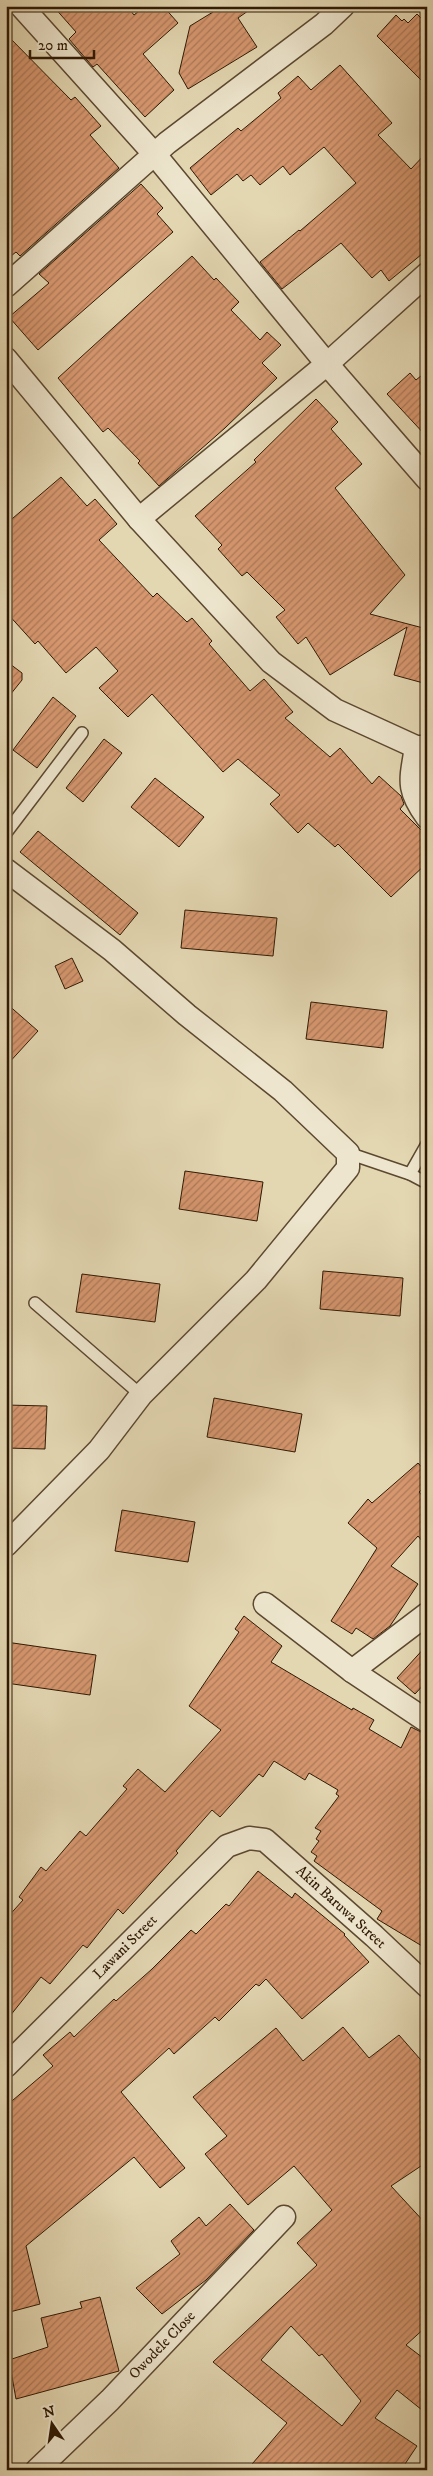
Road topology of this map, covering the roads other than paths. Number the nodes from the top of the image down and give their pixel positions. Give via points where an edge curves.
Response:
1 (21, 6) edge
2 (343, 6) edge
3 (156, 156) junction
4 (427, 274) edge
5 (6, 286) edge
6 (6, 359) edge
7 (327, 364) junction
8 (427, 479) edge
9 (139, 519) junction
10 (82, 733) dead end
11 (422, 747) edge
12 (427, 816) edge
13 (6, 833) edge
14 (6, 870) edge
15 (427, 1144) edge
16 (348, 1153) junction
17 (410, 1174) junction
18 (427, 1184) edge
19 (35, 1303) dead end
20 (141, 1395) junction
21 (6, 1545) edge
22 (265, 1604) dead end
23 (427, 1614) edge
24 (352, 1671) junction
25 (427, 1721) edge
26 (249, 1838) joint
27 (427, 1986) edge
28 (6, 2066) edge
29 (284, 2217) dead end
30 (37, 2470) edge

1 - 3 street
2 - 3 street
3 - 5 street
3 - 7 street
4 - 7 street
6 - 9 street
7 - 8 street
7 - 9 street
9 - 11 street via 271,662 335,710
10 - 13 lane
11 - 12 street via 411,779 414,800
14 - 16 street via 112,950 283,1091
15 - 17 lane
16 - 17 lane
16 - 20 street via 348,1168 256,1280
17 - 18 lane
19 - 20 lane
20 - 21 street via 99,1450
22 - 24 street
23 - 24 street
24 - 25 street
26 - 27 street, Akin Baruwa Street via 265,1840
26 - 28 street, Lawani Street via 227,1846
29 - 30 street, Owodele Close via 110,2400

